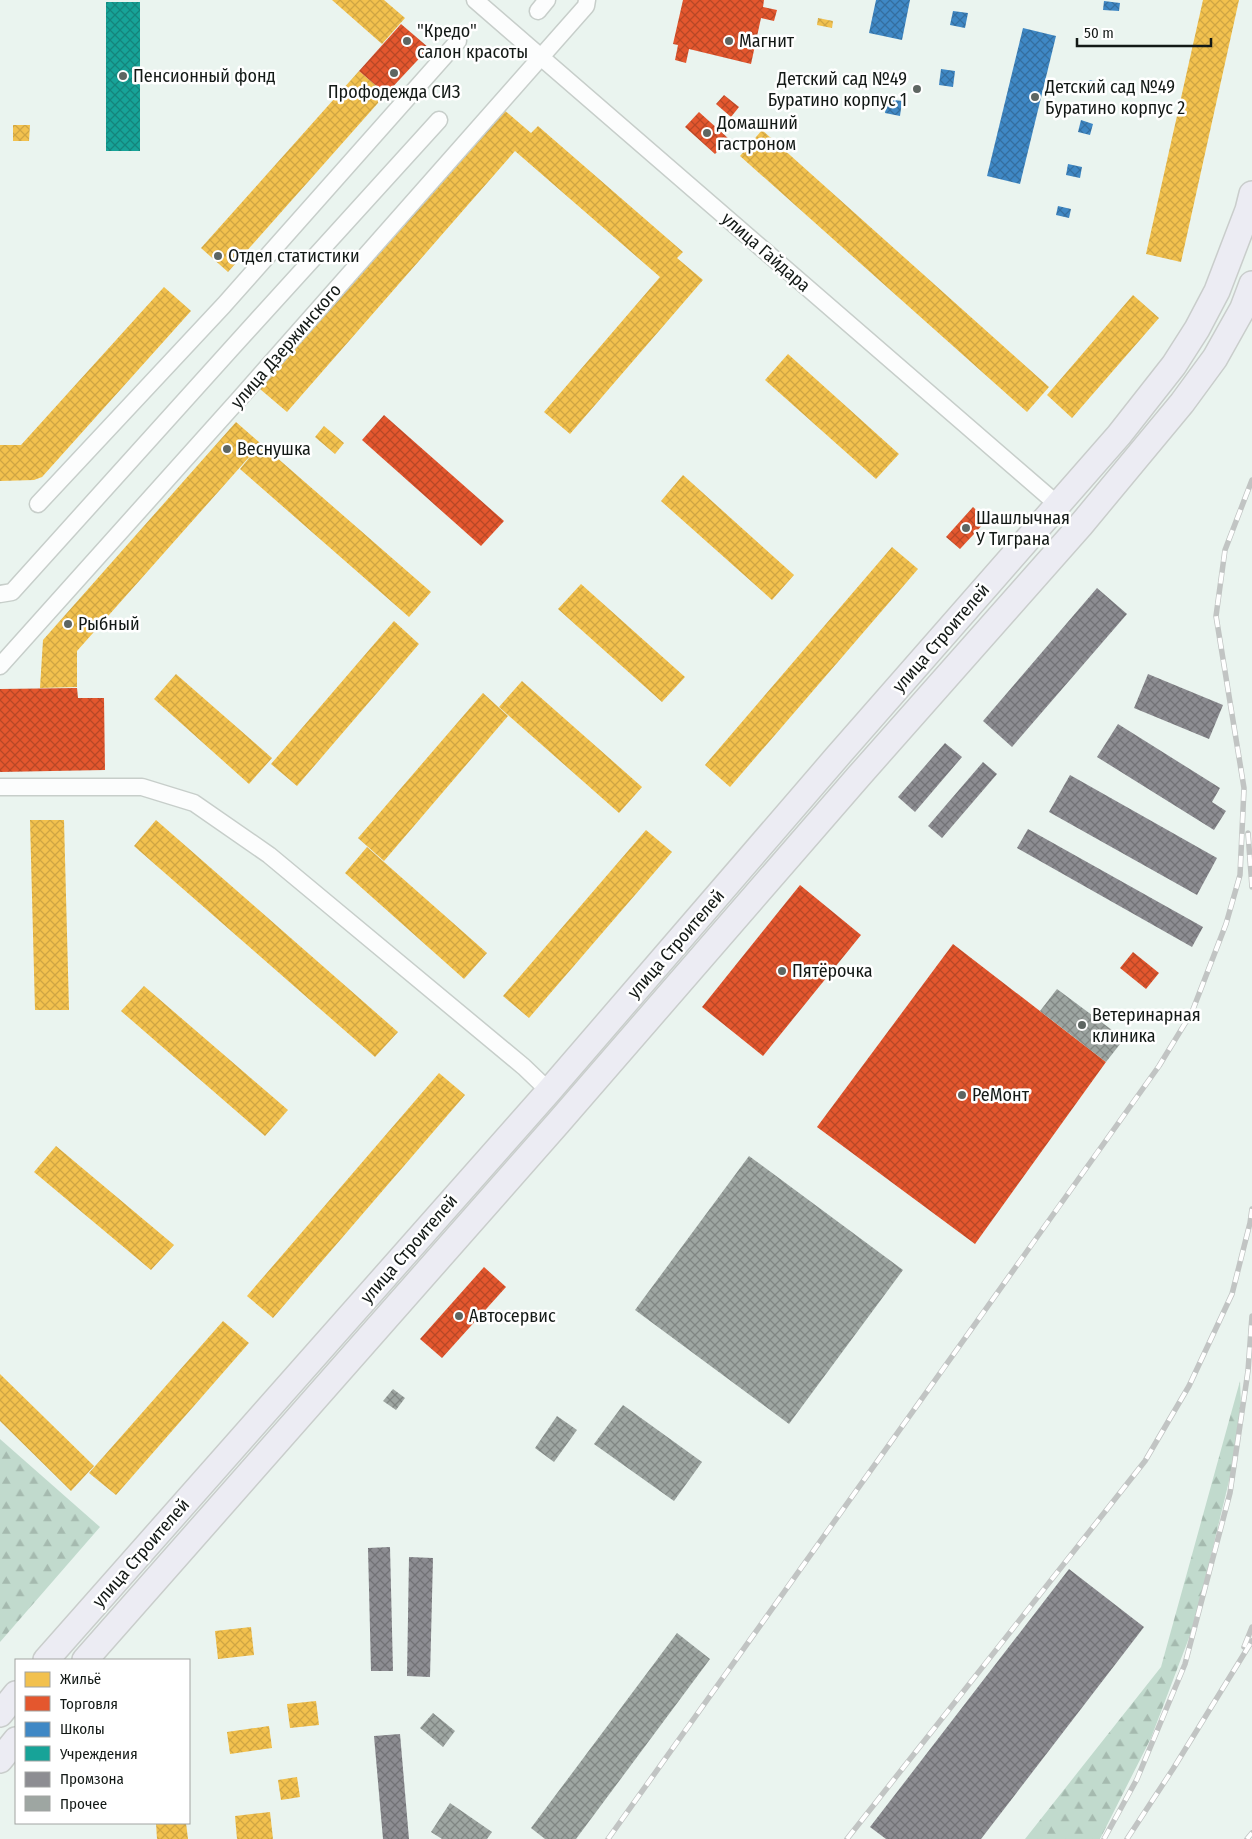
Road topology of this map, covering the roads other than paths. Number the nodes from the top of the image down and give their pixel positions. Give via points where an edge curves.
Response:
1 (475, 0) edge
2 (587, 0) edge
3 (458, 41) dead end
4 (540, 57) junction
5 (440, 120) dead end
6 (1252, 194) edge
7 (1252, 284) edge
8 (38, 504) dead end
9 (1057, 504) junction
10 (1080, 526) junction
11 (0, 594) edge
12 (0, 666) edge
13 (836, 758) junction
14 (858, 777) junction
15 (0, 786) edge
16 (549, 1091) junction
17 (570, 1109) junction
18 (347, 1320) junction
19 (368, 1339) junction
20 (280, 1396) junction
21 (301, 1414) junction
22 (47, 1659) edge
23 (86, 1659) edge
24 (15, 1695) edge
25 (0, 1714) edge
26 (15, 1741) edge
27 (0, 1760) edge

1 - 4 street, улица Гайдара
2 - 4 street, улица Дзержинского via 586,6
3 - 8 street via 230,298
4 - 9 street, улица Гайдара
4 - 12 street, улица Дзержинского
5 - 11 street, улица Дзержинского via 12,592
6 - 9 main road, улица Строителей via 1217,291 1174,365 1119,435
7 - 10 main road, улица Строителей via 1243,308 1215,358
9 - 10 main road
9 - 13 main road, улица Строителей
10 - 14 main road, улица Строителей
13 - 14 main road
13 - 16 main road, улица Строителей
14 - 17 main road, улица Строителей
15 - 16 street via 142,787 194,803 269,855
16 - 17 main road
16 - 18 main road, улица Строителей
17 - 19 main road, улица Строителей
18 - 19 main road
18 - 20 main road, улица Строителей
19 - 21 main road, улица Строителей
20 - 21 main road
20 - 22 main road, улица Строителей
21 - 23 main road, улица Строителей
24 - 25 main road
26 - 27 main road

